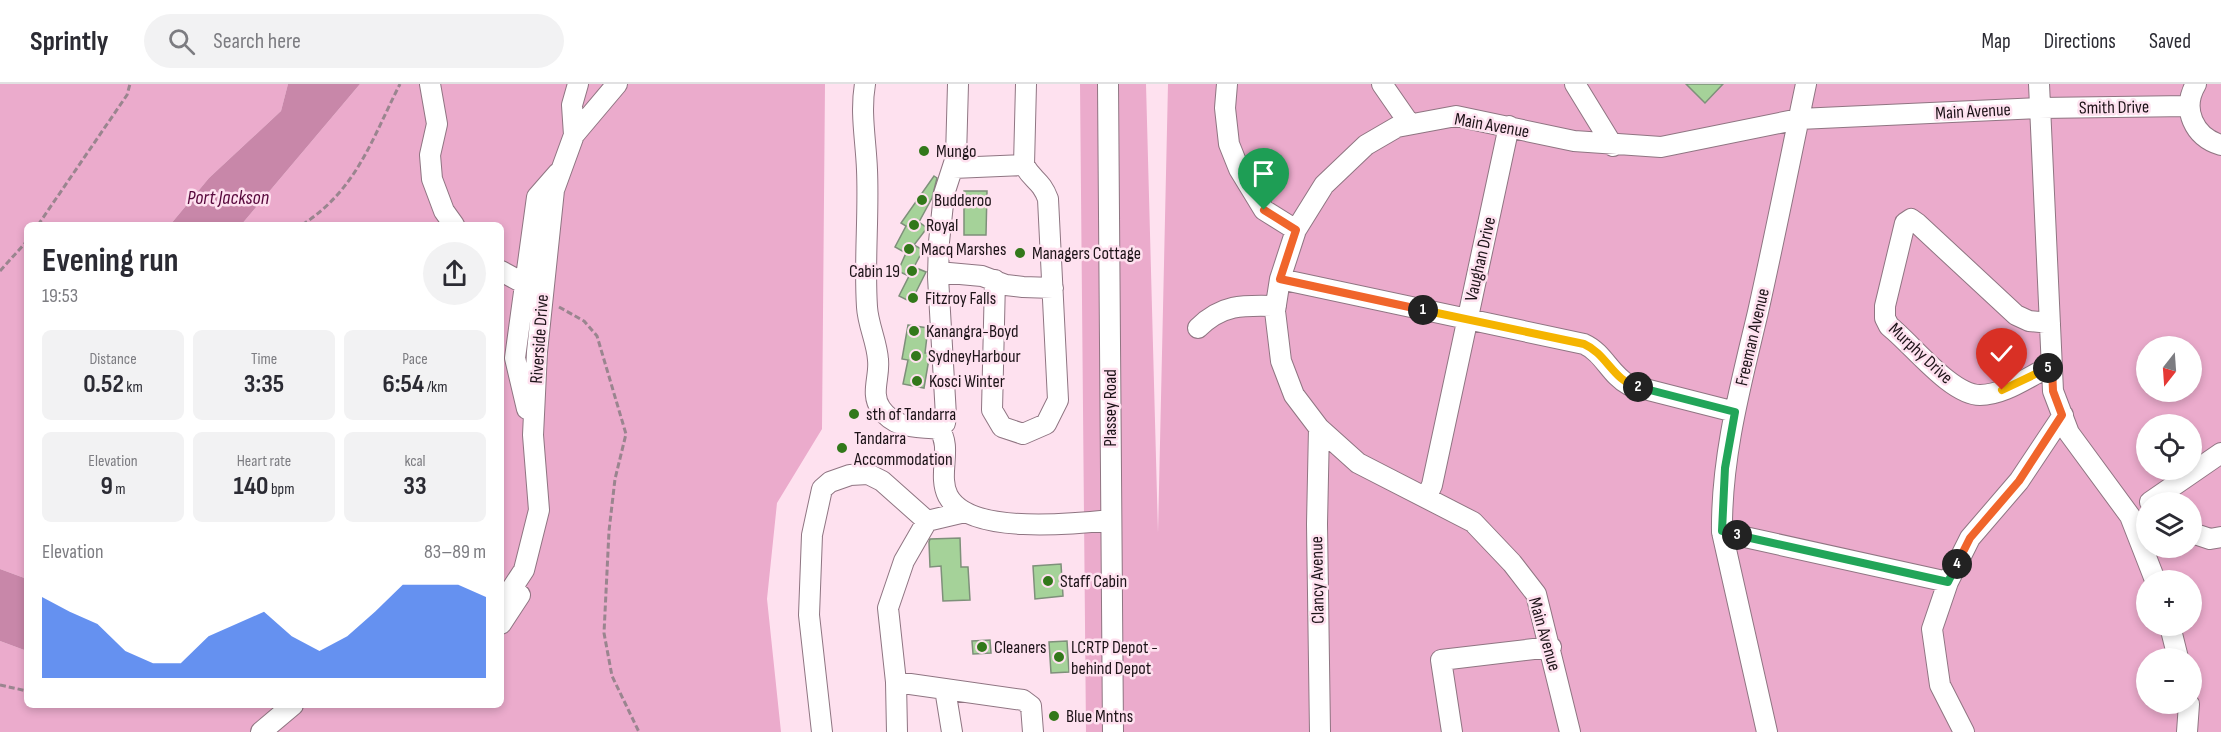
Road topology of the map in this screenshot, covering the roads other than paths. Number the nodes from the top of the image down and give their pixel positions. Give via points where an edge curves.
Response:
1 (430, 84) edge
2 (578, 84) edge
3 (617, 84) edge
4 (865, 84) edge
5 (958, 84) edge
6 (1026, 84) edge
7 (1108, 84) edge
8 (1227, 84) edge
9 (1382, 84) edge
10 (1575, 84) edge
11 (1806, 84) edge
12 (2039, 84) edge
13 (2196, 84) edge
14 (2189, 105) junction
15 (2039, 108) junction
16 (1799, 119) junction
17 (1409, 123) junction
18 (1509, 126) junction
19 (574, 135) junction
20 (2221, 145) edge
21 (1613, 146) junction
22 (1024, 165) junction
23 (953, 168) junction
24 (561, 169) junction
25 (452, 222) edge
26 (1296, 230) junction
27 (938, 272) junction
28 (504, 273) edge
29 (1280, 279) junction
30 (995, 280) junction
31 (525, 284) junction
32 (1053, 288) junction
33 (1276, 306) junction
34 (1466, 319) junction
35 (2050, 323) junction
36 (1198, 328) dead end
37 (2052, 368) junction
38 (1735, 412) junction
39 (2062, 415) junction
40 (1319, 428) junction
41 (939, 429) junction
42 (533, 435) junction
43 (2221, 453) edge
44 (2169, 492) edge
45 (1427, 496) junction
46 (2136, 504) edge
47 (539, 510) junction
48 (965, 512) junction
49 (1111, 520) junction
50 (927, 521) junction
51 (1722, 531) junction
52 (1948, 582) junction
53 (504, 600) edge
54 (504, 620) edge
55 (1551, 647) junction
56 (896, 682) junction
57 (945, 689) junction
58 (289, 708) edge
59 (261, 732) edge
60 (822, 732) edge
61 (897, 732) edge
62 (952, 732) edge
63 (1034, 732) edge
64 (1113, 732) edge
65 (1320, 732) edge
66 (1452, 732) edge
67 (1570, 732) edge
68 (1767, 732) edge
69 (1964, 732) edge

1 - 25 street via 437,124 430,155 432,179
2 - 19 street via 572,105
3 - 19 street, Riverside Drive
4 - 41 street via 865,272 867,311 879,364 876,396 880,408 898,424
5 - 23 street
6 - 22 street
7 - 49 street, Plassey Road
8 - 26 street via 1228,144 1239,169 1264,210
9 - 17 street
10 - 21 street
11 - 16 street, Freeman Avenue
12 - 15 street
13 - 14 street
14 - 15 street, Smith Drive
14 - 20 street via 2199,132
15 - 16 street, Main Avenue
15 - 35 street
16 - 21 street, Main Avenue via 1660,147
16 - 38 street, Freeman Avenue
17 - 18 street, Main Avenue via 1456,116
17 - 26 street, Main Avenue via 1366,145 1324,185
18 - 21 street, Main Avenue
18 - 34 street, Vaughan Drive
19 - 24 street, Riverside Drive
22 - 23 street
22 - 32 street via 1043,185 1048,200
23 - 27 street via 944,194
24 - 31 street via 537,197
24 - 42 street, Riverside Drive via 554,190 542,296
26 - 29 street, Main Avenue
27 - 30 street
27 - 41 street via 946,416
28 - 31 street
29 - 33 street, Main Avenue
29 - 34 street
30 - 32 street via 1023,287
30 - 32 street via 992,410 1002,427 1023,434 1046,423 1058,400
31 - 42 street via 515,358
33 - 36 street via 1229,308 1214,313
33 - 40 street, Main Avenue via 1281,361 1294,395
34 - 38 street via 1584,344 1595,349 1621,381 1629,385
34 - 45 street, Vaughan Drive
35 - 37 street
35 - 37 street, Murphy Drive via 2016,315 1918,224 1911,219 1905,223 1885,306 1888,326 1950,382 1974,394 2002,390
37 - 39 street via 2053,391
38 - 51 street, Freeman Avenue via 1725,468
39 - 46 street via 2069,433
39 - 52 street via 2019,481 1970,538
40 - 45 street, Main Avenue via 1358,463
40 - 65 street, Clancy Avenue
41 - 48 street via 945,436 944,483 948,496
42 - 47 street, Riverside Drive
43 - 44 street
45 - 55 street, Main Avenue via 1473,522 1512,563 1536,594
47 - 53 street, Riverside Drive via 524,570
47 - 54 street via 532,578
48 - 49 street via 1017,523
48 - 50 street
49 - 64 street, Plassey Road
50 - 56 street via 904,561 888,608
50 - 60 street via 882,481 868,474 830,482 822,489 812,535 808,615
51 - 52 street
51 - 68 street, Freeman Avenue
52 - 69 street via 1932,629 1940,685
55 - 66 street via 1441,660
55 - 67 street, Main Avenue
56 - 57 street
56 - 61 street
57 - 62 street
57 - 63 street via 1023,700 1031,706
58 - 59 street

